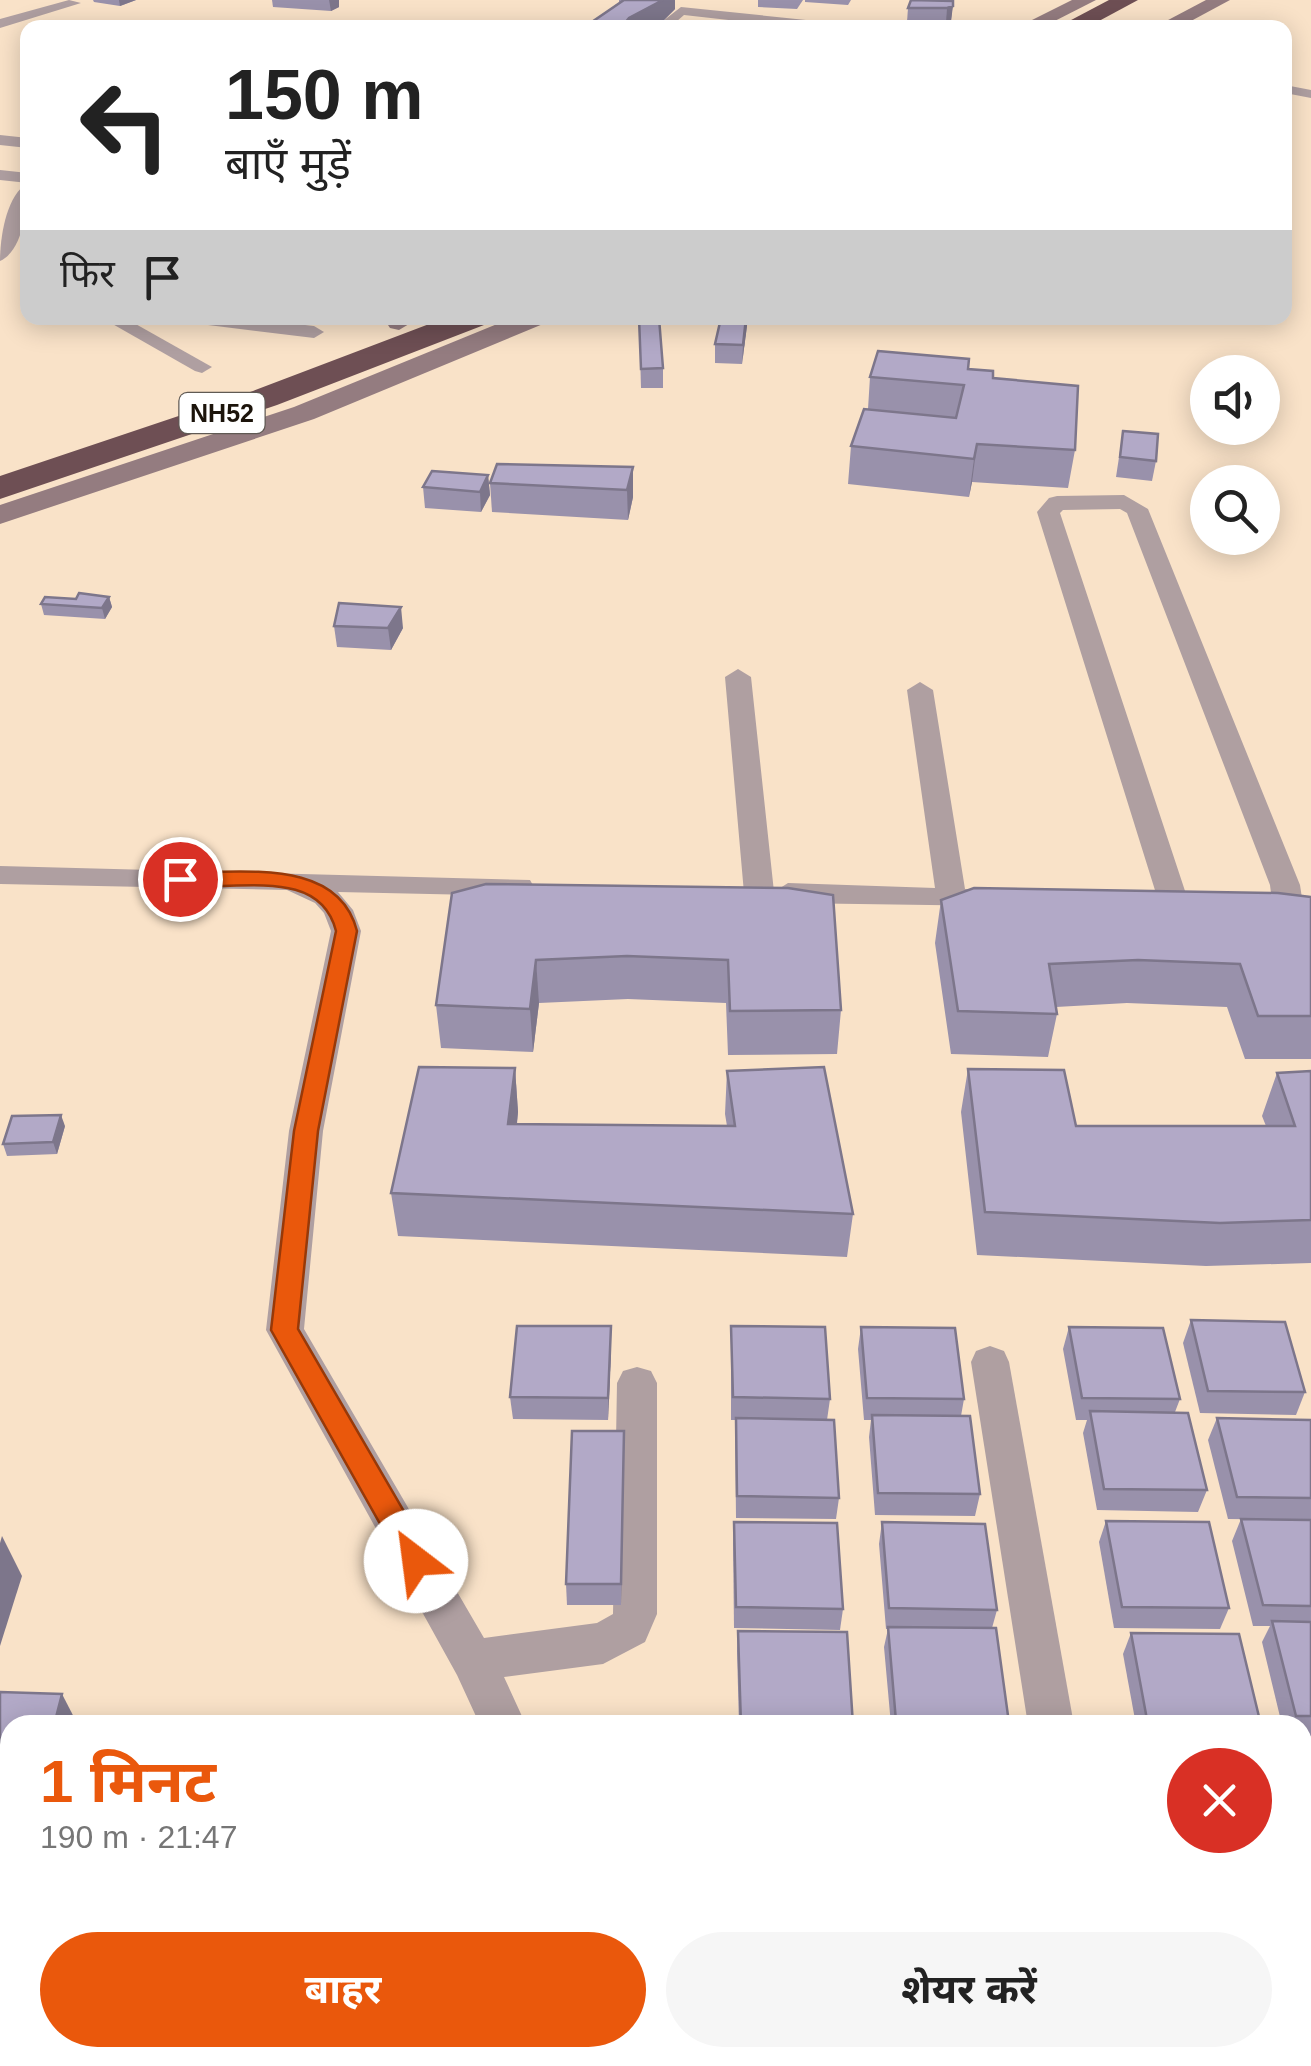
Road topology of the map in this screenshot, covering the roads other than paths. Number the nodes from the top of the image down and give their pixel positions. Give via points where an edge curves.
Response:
1 (1088, 0) edge
2 (1127, 0) edge
3 (1173, 0) edge
4 (1222, 0) edge
5 (74, 3) dead end
6 (670, 20) edge
7 (768, 20) edge
8 (1043, 20) edge
9 (1083, 20) edge
10 (1131, 20) edge
11 (1179, 20) edge
12 (0, 24) edge
13 (20, 214) edge
14 (6, 260) edge
15 (125, 325) edge
16 (257, 325) edge
17 (408, 325) edge
18 (517, 325) edge
19 (314, 332) dead end
20 (202, 367) dead end
21 (8, 490) edge
22 (738, 677) dead end
23 (920, 690) dead end
24 (0, 875) edge
25 (288, 881) junction
26 (543, 888) edge
27 (951, 898) junction
28 (1025, 900) edge
29 (1137, 902) edge
30 (1174, 903) junction
31 (990, 1362) dead end
32 (637, 1383) dead end
33 (473, 1660) junction
34 (498, 1715) edge
35 (1048, 1715) edge

1 - 8 street
2 - 9 highway
3 - 10 highway
4 - 11 street
5 - 12 street
6 - 7 street via 682,11
13 - 14 street
15 - 20 street
16 - 19 street
17 - 21 highway, NH52 via 265,398
18 - 21 street via 304,412
22 - 27 street via 749,892
23 - 27 street
24 - 25 street
25 - 26 street
25 - 33 street via 331,898 346,931 306,1131 285,1330
27 - 28 street
29 - 30 street
30 - 30 street via 1279,903 1287,898 1286,884 1137,509 1124,502 1056,503 1048,512
31 - 35 street
32 - 33 street via 630,1628 602,1643
33 - 34 street

